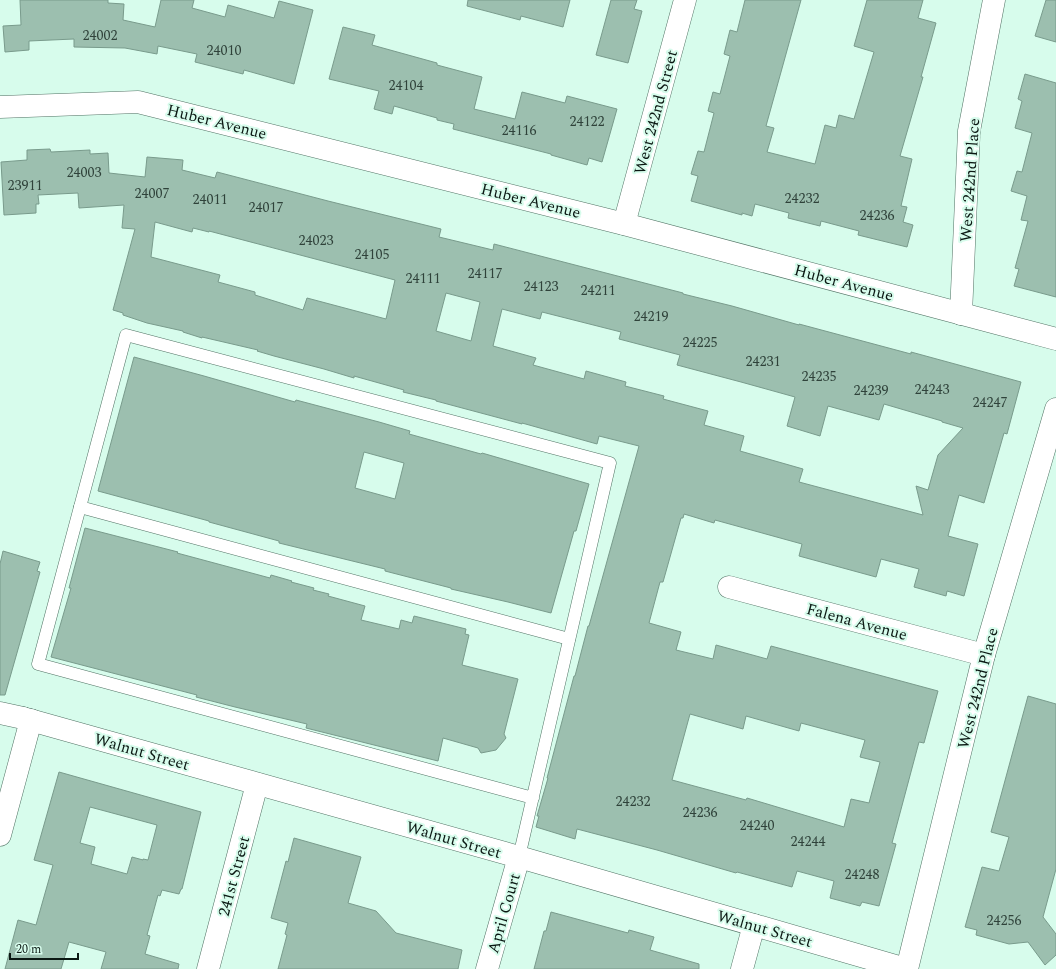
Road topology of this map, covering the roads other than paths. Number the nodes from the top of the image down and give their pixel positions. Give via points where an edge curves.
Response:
1 (685, 0) edge
2 (994, 0) edge
3 (0, 107) edge
4 (624, 224) junction
5 (961, 314) junction
6 (1056, 339) edge
7 (1056, 409) edge
8 (80, 507) junction
9 (729, 587) dead end
10 (569, 639) junction
11 (984, 655) junction
12 (0, 713) edge
13 (27, 719) junction
14 (257, 784) junction
15 (533, 798) junction
16 (0, 835) edge
17 (519, 857) junction
18 (754, 925) junction
19 (208, 969) edge
20 (487, 969) edge
21 (742, 969) edge
22 (907, 969) edge

1 - 4 street, West 242nd Street
2 - 5 street, West 242nd Place via 969,130
3 - 4 street, Huber Avenue via 138,102
4 - 5 street, Huber Avenue
5 - 6 street, Huber Avenue
7 - 11 street, West 242nd Place
8 - 10 lane
8 - 10 lane via 126,335 603,461 610,463
8 - 15 lane via 38,664
9 - 11 street, Falena Avenue
10 - 15 lane
11 - 22 street, West 242nd Place
12 - 13 street, Walnut Street
13 - 14 street, Walnut Street
13 - 16 street
14 - 17 street, Walnut Street
14 - 19 street, 241st Street
15 - 17 lane
17 - 18 street, Walnut Street
17 - 20 street, April Court
18 - 21 street
18 - 22 street, Walnut Street

